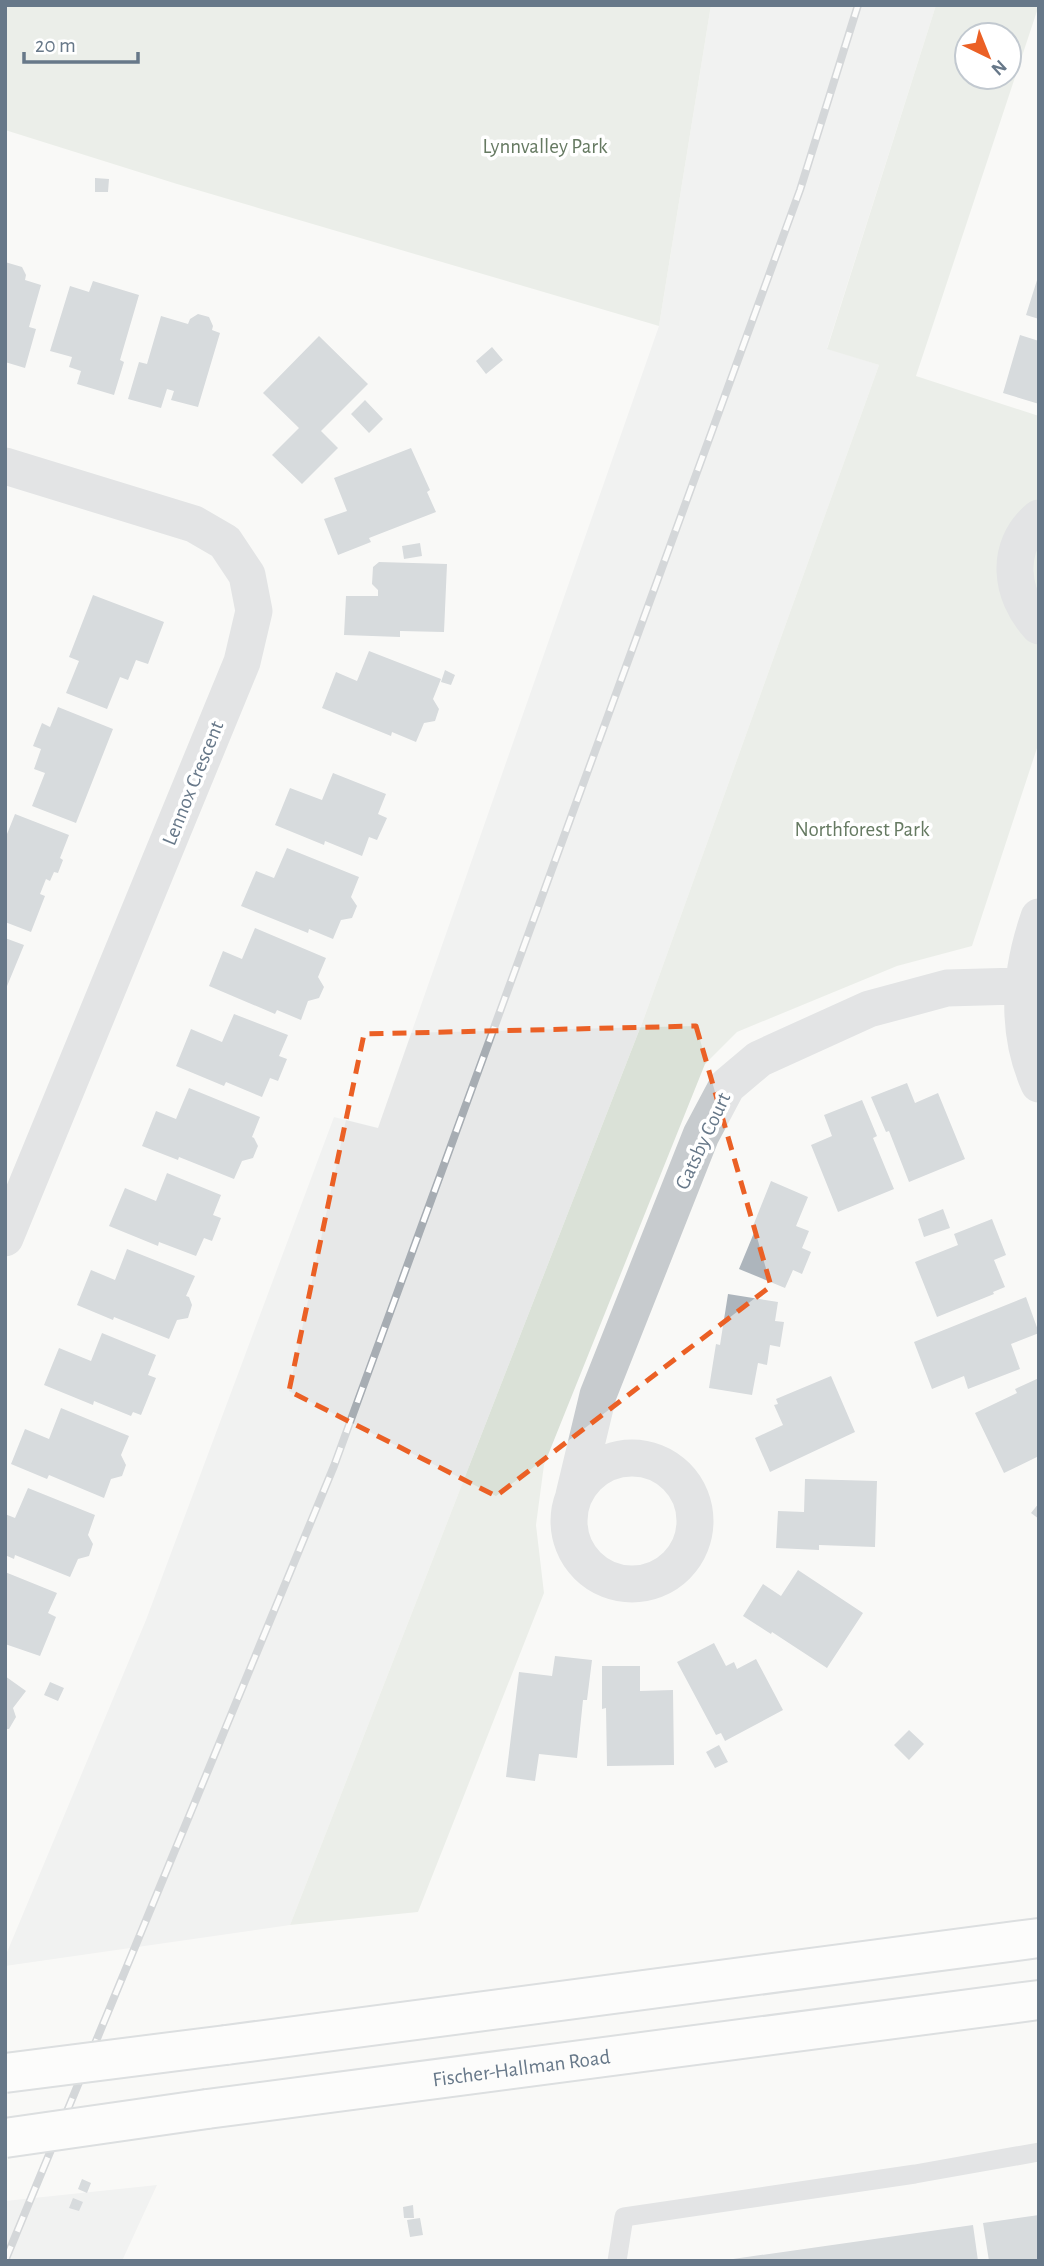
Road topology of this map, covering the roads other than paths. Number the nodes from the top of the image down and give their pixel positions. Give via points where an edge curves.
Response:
1 (5, 466) edge
2 (1039, 517) edge
3 (1039, 626) edge
4 (1039, 917) edge
5 (1022, 986) junction
6 (1039, 1084) edge
7 (5, 1238) edge
8 (575, 1494) dead end
9 (1039, 1938) edge
10 (1039, 2000) edge
11 (5, 2073) edge
12 (5, 2138) edge
13 (1039, 2152) edge
14 (617, 2261) edge

1 - 7 street, Lennox Crescent via 194,524 225,542 247,575 254,611 242,662
2 - 3 street via 1018,545 1014,571 1018,596
4 - 5 street
5 - 6 street via 1028,1059
5 - 8 street, Gatsby Court via 947,988 869,1009 759,1059 727,1086 701,1135 598,1395
9 - 11 main road, bridge
10 - 12 main road, Fischer-Hallman Road, bridge
13 - 14 lane via 624,2217

